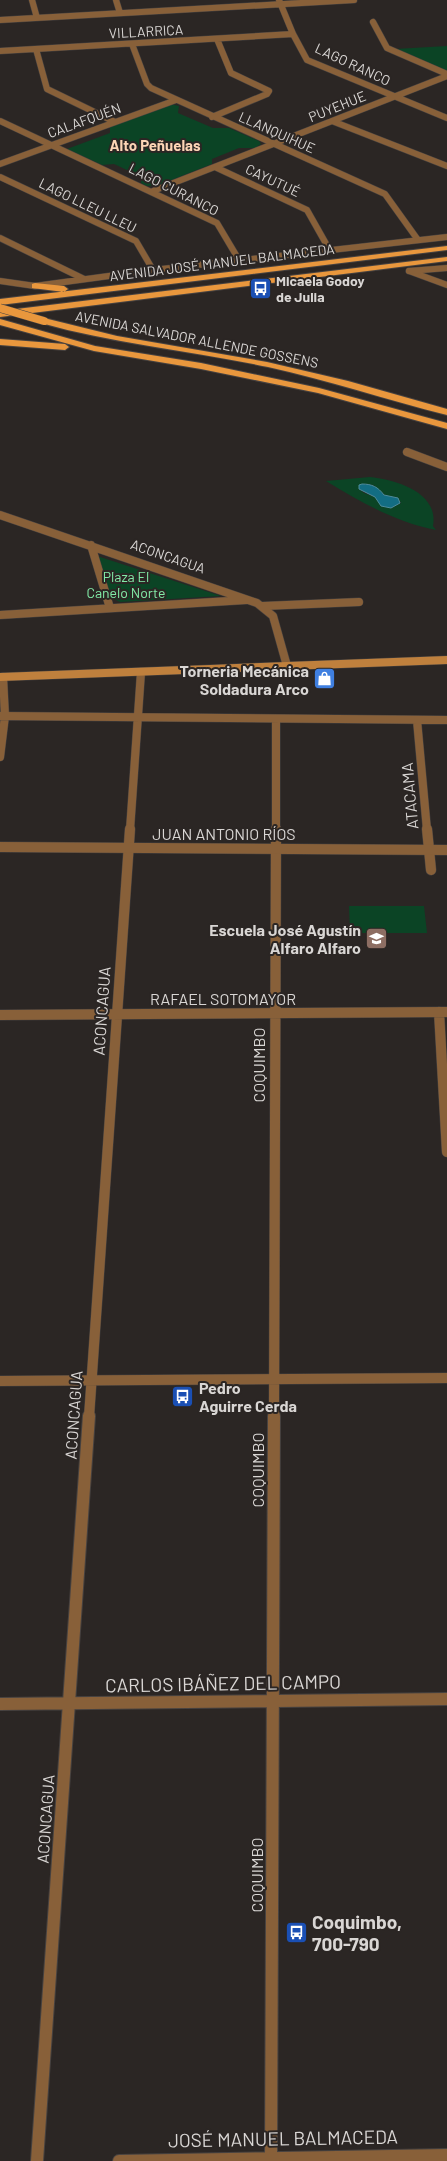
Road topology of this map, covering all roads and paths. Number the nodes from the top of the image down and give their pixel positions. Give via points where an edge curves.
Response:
1 (32, 0) edge
2 (116, 0) edge
3 (202, 0) edge
4 (354, 0) edge
5 (319, 1) edge
6 (280, 2) edge
7 (205, 8) junction
8 (120, 13) junction
9 (37, 18) junction
10 (0, 20) edge
11 (373, 22) dead end
12 (293, 34) junction
13 (217, 39) junction
14 (132, 44) junction
15 (36, 50) junction
16 (0, 51) edge
17 (447, 75) edge
18 (394, 96) junction
19 (176, 100) junction
20 (212, 117) junction
21 (447, 118) edge
22 (0, 121) edge
23 (332, 121) junction
24 (115, 122) junction
25 (53, 144) junction
26 (274, 144) junction
27 (0, 164) edge
28 (447, 166) edge
29 (215, 167) junction
30 (0, 177) edge
31 (153, 191) junction
32 (447, 237) edge
33 (0, 238) edge
34 (418, 240) junction
35 (329, 249) junction
36 (447, 249) edge
37 (239, 260) junction
38 (447, 260) edge
39 (447, 268) edge
40 (407, 269) junction
41 (153, 270) junction
42 (85, 280) junction
43 (0, 281) edge
44 (447, 285) edge
45 (35, 286) junction
46 (86, 292) junction
47 (0, 302) edge
48 (0, 308) edge
49 (0, 314) edge
50 (0, 322) edge
51 (0, 342) edge
52 (125, 354) junction
53 (447, 412) edge
54 (447, 426) edge
55 (406, 452) dead end
56 (447, 467) edge
57 (0, 515) edge
58 (91, 545) junction
59 (251, 600) junction
60 (359, 602) dead end
61 (263, 606) junction
62 (110, 608) junction
63 (0, 615) edge
64 (447, 660) edge
65 (287, 666) junction
66 (141, 672) junction
67 (2, 677) edge
68 (2, 716) edge
69 (138, 718) junction
70 (276, 719) junction
71 (418, 720) junction
72 (447, 720) edge
73 (0, 756) edge
74 (0, 847) edge
75 (129, 848) junction
76 (276, 849) junction
77 (428, 849) junction
78 (447, 850) edge
79 (431, 870) dead end
80 (443, 1012) edge
81 (275, 1013) junction
82 (118, 1014) junction
83 (0, 1015) edge
84 (447, 1152) edge
85 (447, 1378) edge
86 (274, 1379) junction
87 (92, 1380) junction
88 (0, 1381) edge
89 (447, 1699) edge
90 (273, 1701) junction
91 (69, 1703) junction
92 (0, 1704) edge
93 (447, 2155) edge
94 (271, 2160) edge
95 (37, 2161) edge
96 (119, 2161) edge

1 - 9 street
2 - 8 street
3 - 7 street
4 - 5 street
5 - 6 street
6 - 7 street
6 - 12 street, LAGO RANCO
7 - 8 street
8 - 9 street
9 - 10 street
11 - 17 street via 387,48
12 - 13 street, VILLARRICA
12 - 18 street, LAGO RANCO via 307,60
13 - 14 street, VILLARRICA
13 - 20 street via 231,73 269,91
14 - 15 street, VILLARRICA
14 - 19 street, LLANQUIHUE via 147,84
15 - 16 street, VILLARRICA
15 - 24 street via 47,89
17 - 18 street, PUYEHUE
18 - 21 street, LAGO RANCO
18 - 23 street, PUYEHUE
19 - 20 street, LLANQUIHUE
19 - 24 street, CALAFQUÉN
20 - 26 street, LLANQUIHUE
22 - 25 street, LAGO CURANCO
23 - 26 street, PUYEHUE
23 - 28 street
24 - 25 street, CALAFQUÉN
25 - 27 street, CALAFQUÉN
25 - 31 street, LAGO CURANCO
26 - 29 street, PUYEHUE
26 - 34 street, LLANQUIHUE via 385,194
29 - 31 street, PUYEHUE
29 - 35 street, CAYUTUÉ via 307,210
30 - 41 street, LAGO LLEU LLEU via 136,242
31 - 37 street, LAGO CURANCO via 217,223
32 - 34 street
33 - 42 street
34 - 35 street
35 - 37 street
36 - 40 main road via 411,257 405,261
36 - 46 main road, AVENIDA JOSÉ MANUEL BALMACEDA
37 - 41 street
38 - 40 main road, AVENIDA JOSÉ MANUEL BALMACEDA
39 - 40 street
40 - 44 street
40 - 49 main road, AVENIDA JOSÉ MANUEL BALMACEDA via 353,272
41 - 42 street
42 - 45 street
43 - 45 street
45 - 46 main road
46 - 47 main road, AVENIDA JOSÉ MANUEL BALMACEDA
48 - 53 main road, AVENIDA SALVADOR ALLENDE GOSSENS, bridge via 115,340 215,354 281,368
50 - 52 main road, AVENIDA SALVADOR ALLENDE GOSSENS
51 - 52 main road
52 - 54 main road, AVENIDA SALVADOR ALLENDE GOSSENS via 295,386
55 - 56 street
57 - 58 street, ACONCAGUA
58 - 59 street, ACONCAGUA
58 - 62 street
59 - 61 street, ACONCAGUA
59 - 62 street
60 - 61 street
61 - 65 street via 273,616
62 - 63 street
64 - 65 main road
65 - 66 main road
66 - 67 main road
66 - 69 street, ACONCAGUA
67 - 68 street
68 - 69 street
68 - 73 street
69 - 70 street
69 - 75 street, ACONCAGUA
70 - 71 street
70 - 76 street, COQUIMBO
71 - 72 street
71 - 77 street, ATACAMA
74 - 75 street, JUAN ANTONIO RÍOS
75 - 76 street, JUAN ANTONIO RÍOS
75 - 82 street, ACONCAGUA
76 - 77 street, JUAN ANTONIO RÍOS
76 - 81 street, COQUIMBO
77 - 78 street, JUAN ANTONIO RÍOS
77 - 79 street, ATACAMA
80 - 81 street, RAFAEL SOTOMAYOR
80 - 84 street
81 - 82 street, RAFAEL SOTOMAYOR
81 - 86 street, COQUIMBO
82 - 83 street, RAFAEL SOTOMAYOR
82 - 87 street, ACONCAGUA
85 - 86 street
86 - 87 street
86 - 90 street, COQUIMBO
87 - 88 street
87 - 91 street, ACONCAGUA
89 - 90 street, CARLOS IBÁÑEZ DEL CAMPO
90 - 91 street, CARLOS IBÁÑEZ DEL CAMPO
90 - 94 street, COQUIMBO
91 - 92 street, CARLOS IBÁÑEZ DEL CAMPO
91 - 95 street, ACONCAGUA
93 - 94 street, JOSÉ MANUEL BALMACEDA
94 - 96 street, JOSÉ MANUEL BALMACEDA

